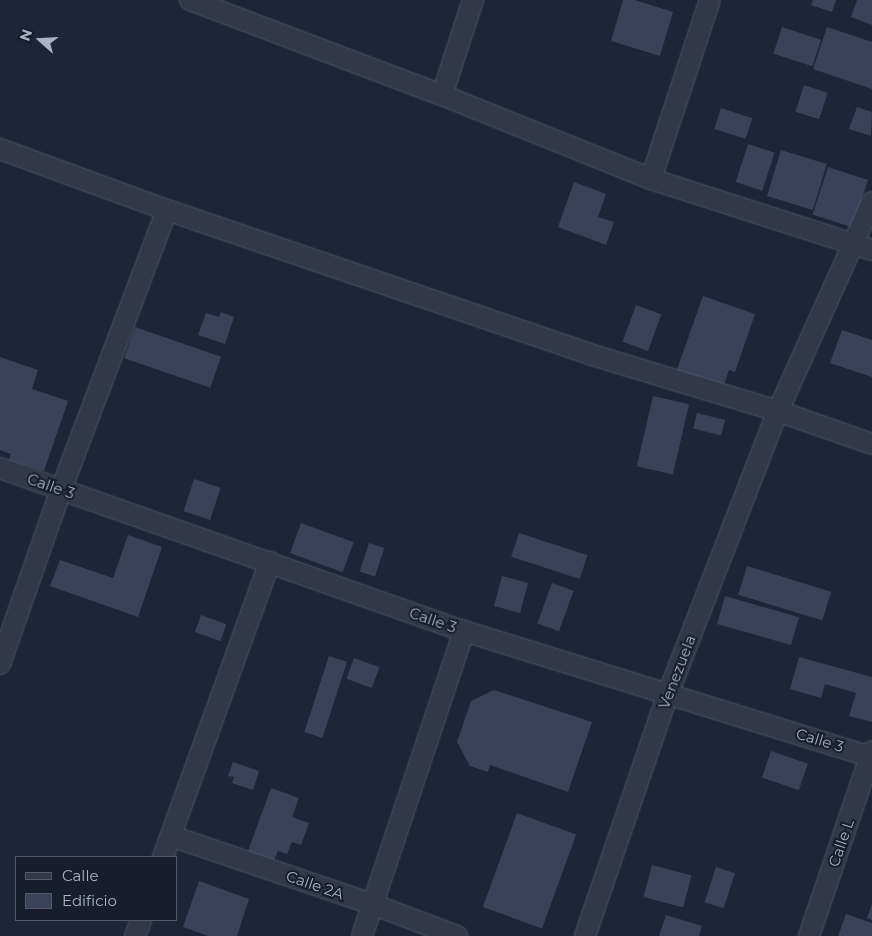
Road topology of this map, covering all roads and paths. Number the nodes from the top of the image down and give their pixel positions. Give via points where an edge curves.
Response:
1 (190, 0) edge
2 (473, 0) edge
3 (710, 0) edge
4 (442, 95) junction
5 (0, 149) edge
6 (651, 179) junction
7 (872, 202) edge
8 (167, 210) junction
9 (863, 247) edge
10 (778, 411) junction
11 (872, 444) edge
12 (0, 468) edge
13 (61, 490) junction
14 (270, 562) junction
15 (464, 631) junction
16 (0, 664) edge
17 (668, 694) junction
18 (871, 754) edge
19 (171, 836) junction
20 (163, 856) edge
21 (372, 904) junction
22 (141, 921) edge
23 (135, 936) edge
24 (362, 936) edge
25 (458, 936) edge
26 (585, 936) edge
27 (809, 936) edge

1 - 4 street
2 - 4 street
3 - 6 street
4 - 6 street
5 - 8 street
6 - 9 street
7 - 9 street, Venezuela
8 - 10 street via 589,354
8 - 13 street
9 - 10 street, Venezuela
10 - 11 street
10 - 17 street, Venezuela
12 - 13 street, Calle 3
13 - 14 street, Calle 3
13 - 16 street
14 - 15 street, Calle 3
14 - 19 street
15 - 17 street, Calle 3
15 - 21 street
17 - 18 street, Calle 3
17 - 26 street, Venezuela
18 - 27 street, Calle L
19 - 20 street
19 - 21 street, Calle 2A
21 - 24 street
21 - 25 street, Calle 2A
22 - 23 street

